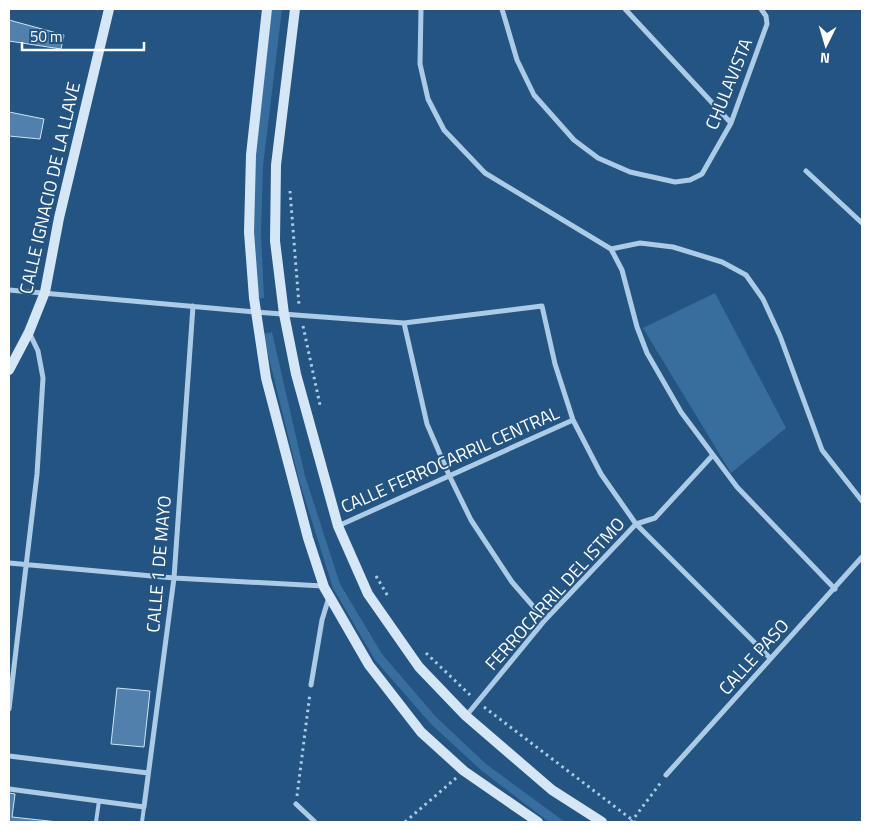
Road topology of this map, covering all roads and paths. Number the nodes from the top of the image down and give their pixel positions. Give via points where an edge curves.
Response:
1 (109, 9) edge
2 (268, 9) edge
3 (295, 9) edge
4 (421, 9) edge
5 (502, 9) edge
6 (625, 9) edge
7 (761, 9) edge
8 (731, 123) junction
9 (806, 172) dead end
10 (290, 182) dead end
11 (862, 223) edge
12 (611, 249) junction
13 (9, 290) edge
14 (45, 292) junction
15 (193, 306) junction
16 (256, 312) junction
17 (284, 314) junction
18 (300, 315) junction
19 (404, 323) junction
20 (29, 332) junction
21 (9, 370) edge
22 (321, 409) dead end
23 (573, 420) junction
24 (712, 456) junction
25 (449, 475) junction
26 (862, 502) edge
27 (636, 524) junction
28 (338, 526) junction
29 (861, 558) edge
30 (9, 563) edge
31 (26, 564) junction
32 (374, 573) dead end
33 (174, 578) junction
34 (324, 586) junction
35 (835, 589) junction
36 (330, 597) junction
37 (393, 606) dead end
38 (545, 620) junction
39 (420, 646) dead end
40 (770, 658) junction
41 (312, 684) joint
42 (477, 702) junction
43 (9, 709) edge
44 (466, 716) junction
45 (9, 756) edge
46 (464, 771) junction
47 (148, 773) junction
48 (666, 775) joint
49 (9, 789) edge
50 (99, 801) junction
51 (296, 804) joint
52 (144, 807) junction
53 (96, 822) edge
54 (142, 822) edge
55 (315, 822) edge
56 (405, 822) edge
57 (538, 822) edge
58 (602, 822) edge
59 (633, 822) edge

1 - 14 main road, CALLE IGNACIO DE LA LLAVE via 59,218
2 - 16 main road via 251,155 249,232
3 - 17 main road via 276,165 275,241
4 - 12 street via 420,64 428,99 444,130 485,173
5 - 8 street, CHULAVISTA via 517,60 534,95 574,140 598,158 630,172 675,182 690,180 702,174
6 - 8 street
7 - 8 street, CHULAVISTA via 767,24
9 - 11 street
10 - 18 path
12 - 24 street via 622,270 647,353 681,412
12 - 26 street via 640,243 673,247 722,262 746,275 763,299 780,336 822,450
13 - 14 street
14 - 15 street
14 - 20 main road, CALLE IGNACIO DE LA LLAVE
15 - 16 street
15 - 33 street, CALLE 1 DE MAYO
16 - 17 street
16 - 34 main road via 266,378 308,538
17 - 18 street
17 - 28 main road via 296,374
18 - 19 street
18 - 22 path
19 - 23 street via 542,306 555,364
19 - 25 street via 427,424
20 - 21 main road, CALLE IGNACIO DE LA LLAVE
20 - 31 street via 38,351 43,378 37,474
23 - 25 street, CALLE FERROCARRIL CENTRAL
23 - 27 street via 601,474
24 - 27 street, FERROCARRIL DEL ISTMO via 655,518
24 - 35 street via 737,487
25 - 28 street, CALLE FERROCARRIL CENTRAL
25 - 38 street via 471,520 512,582
27 - 38 street, FERROCARRIL DEL ISTMO
27 - 40 street
28 - 44 main road via 368,594 419,667
29 - 35 street, CALLE PASO
30 - 31 street
31 - 33 street
31 - 43 street
32 - 37 path
33 - 34 street
33 - 47 street, CALLE 1 DE MAYO
34 - 36 main road
35 - 40 street, CALLE PASO
36 - 41 street via 322,620
36 - 46 main road via 375,672 421,732
38 - 42 street, FERROCARRIL DEL ISTMO
39 - 42 path
40 - 48 street, CALLE PASO
41 - 51 path
42 - 44 street, FERROCARRIL DEL ISTMO
42 - 59 path
44 - 58 main road via 552,790
45 - 47 street
46 - 56 path
46 - 57 main road
47 - 52 street, CALLE 1 DE MAYO
48 - 59 path
49 - 50 street
50 - 52 street
50 - 53 lane
51 - 55 street
52 - 54 lane, CALLE 1 DE MAYO

